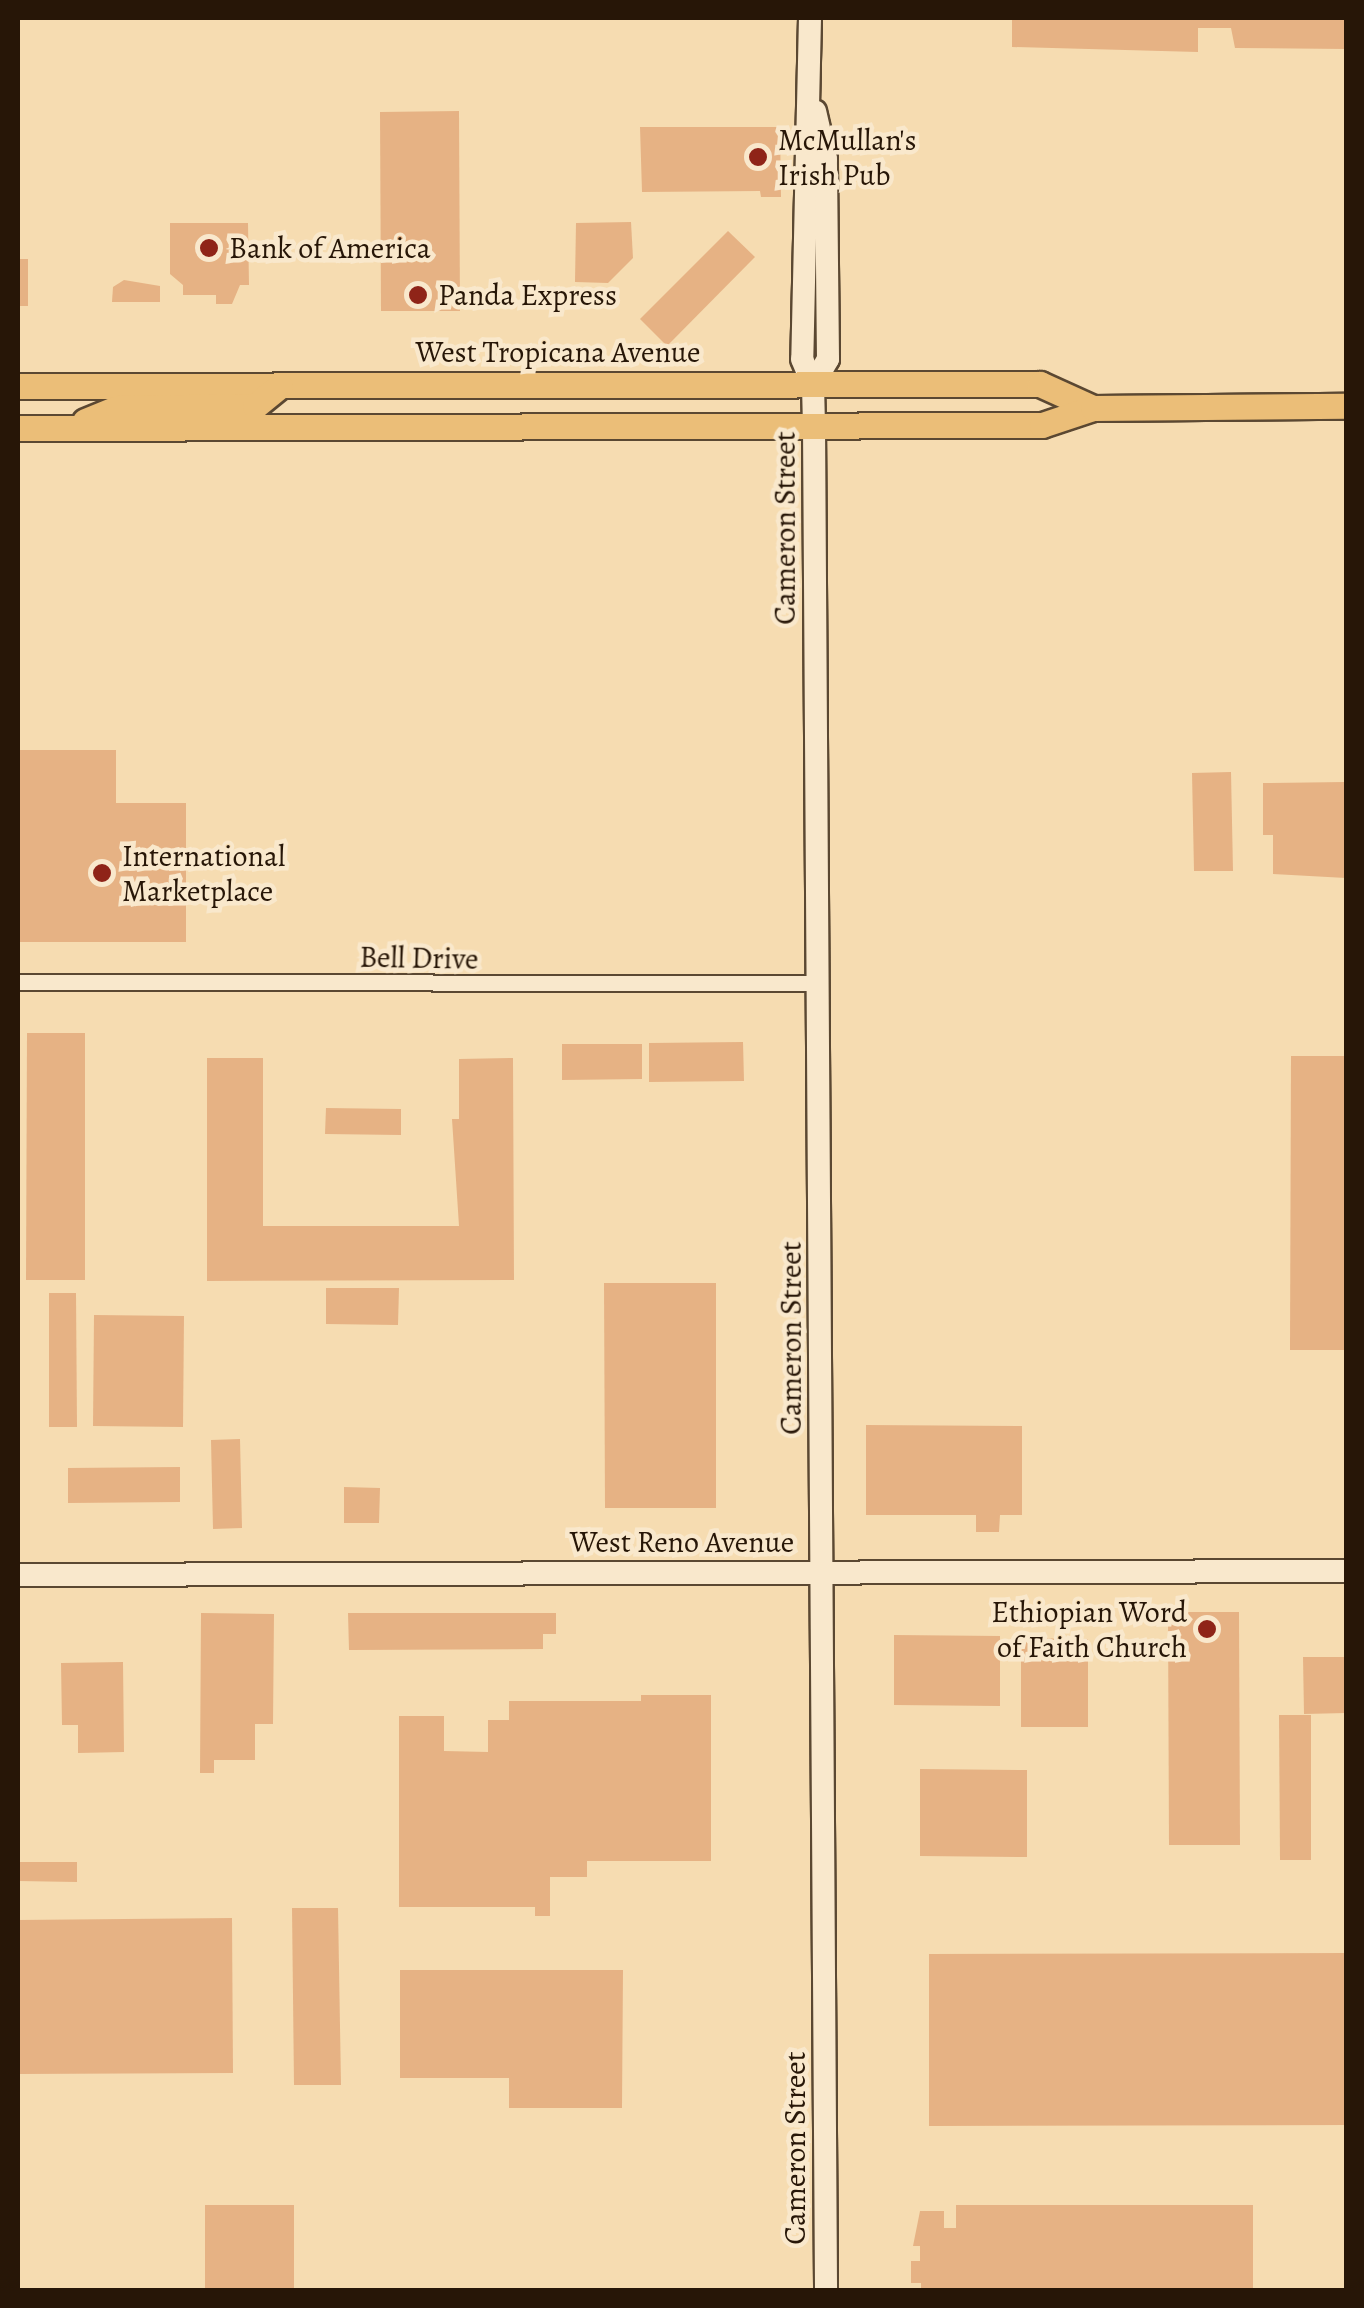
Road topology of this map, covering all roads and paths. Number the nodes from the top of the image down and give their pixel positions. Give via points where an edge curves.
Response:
1 (810, 18) edge
2 (813, 385) junction
3 (18, 386) edge
4 (280, 386) junction
5 (1346, 406) edge
6 (1093, 408) junction
7 (814, 426) junction
8 (18, 428) edge
9 (66, 428) junction
10 (18, 982) edge
11 (819, 983) junction
12 (1346, 1571) edge
13 (823, 1572) junction
14 (18, 1576) edge
15 (826, 2290) edge

1 - 2 street, Cameron Street via 802,359
2 - 4 main road, West Tropicana Avenue
2 - 6 main road, West Tropicana Avenue via 1040,384
2 - 7 street, Cameron Street
3 - 4 main road, West Tropicana Avenue
4 - 9 main road via 255,406 118,408
5 - 6 main road, West Tropicana Avenue
6 - 7 main road, West Tropicana Avenue via 1042,426
7 - 9 main road, West Tropicana Avenue
7 - 11 street, Cameron Street
8 - 9 main road, West Tropicana Avenue
10 - 11 street, Bell Drive
11 - 13 street, Cameron Street
12 - 13 street, West Reno Avenue
13 - 14 street, West Reno Avenue
13 - 15 street, Cameron Street

